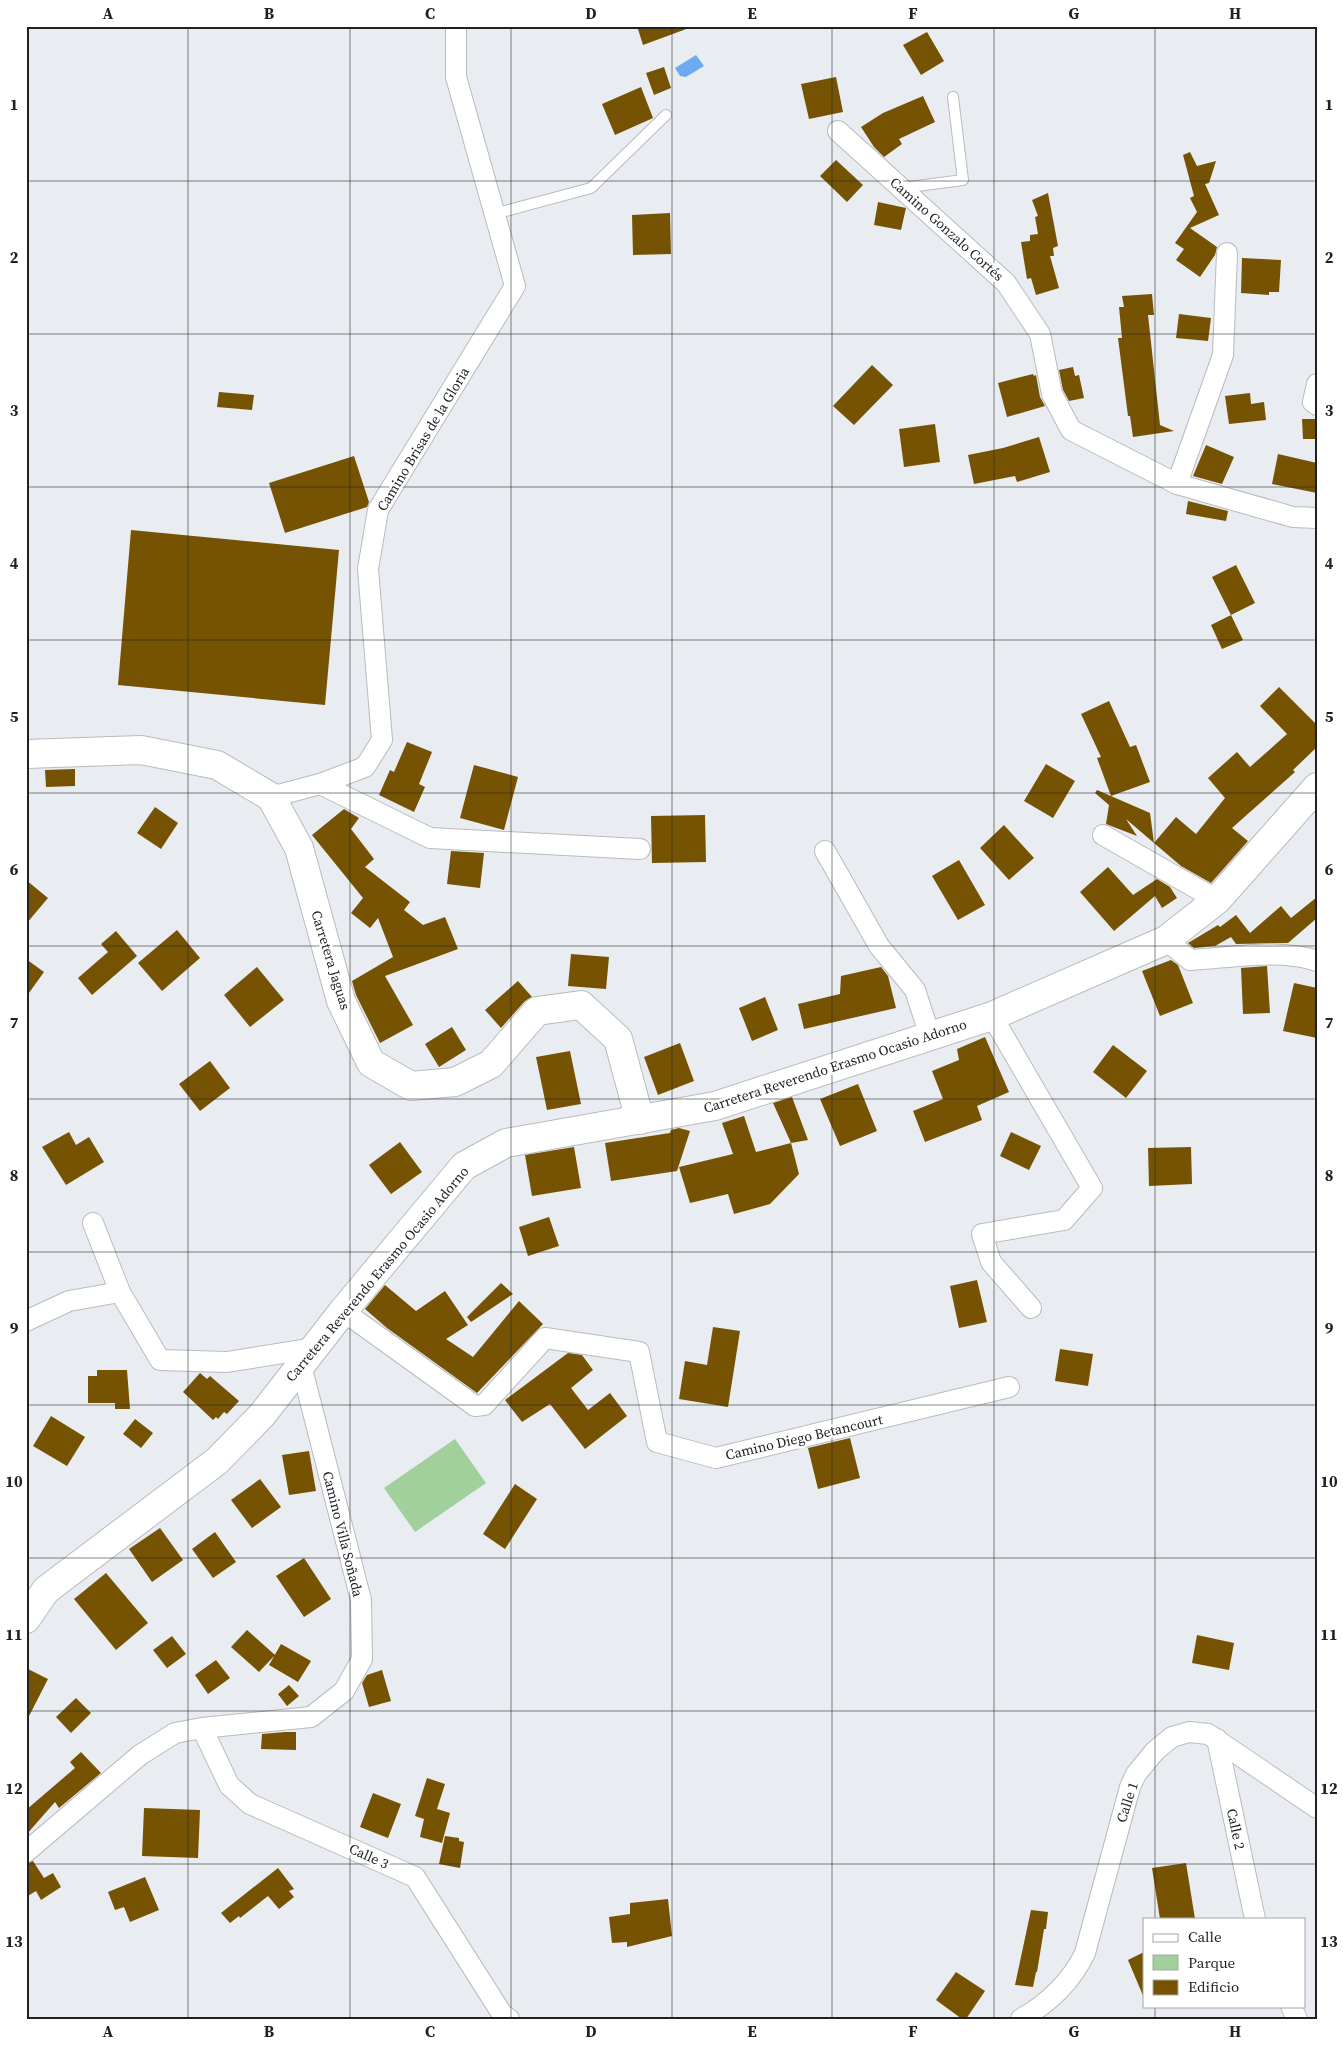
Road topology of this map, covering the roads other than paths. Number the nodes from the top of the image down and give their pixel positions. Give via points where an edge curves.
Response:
1 (456, 26) edge
2 (953, 97) dead end
3 (666, 115) dead end
4 (838, 131) dead end
5 (901, 188) junction
6 (494, 214) junction
7 (1227, 254) dead end
8 (1317, 384) edge
9 (1317, 405) edge
10 (1178, 484) junction
11 (1317, 518) edge
12 (26, 754) edge
13 (320, 784) junction
14 (1317, 787) edge
15 (271, 797) junction
16 (1103, 835) dead end
17 (640, 849) dead end
18 (824, 851) dead end
19 (1217, 900) junction
20 (1166, 940) junction
21 (1317, 961) edge
22 (992, 1016) junction
23 (930, 1036) junction
24 (640, 1120) junction
25 (93, 1223) dead end
26 (120, 1292) junction
27 (1030, 1308) dead end
28 (343, 1311) junction
29 (26, 1321) edge
30 (307, 1357) junction
31 (1009, 1388) dead end
32 (26, 1619) edge
33 (202, 1728) junction
34 (1217, 1739) junction
35 (1317, 1808) edge
36 (26, 1852) edge
37 (1255, 1918) edge
38 (509, 2019) edge
39 (1020, 2019) edge

1 - 6 street, Camino Brisas de la Gloria via 456,77
2 - 5 lane via 963,180
3 - 6 lane via 591,188
4 - 5 street, Camino Gonzalo Cortés
5 - 10 street, Camino Gonzalo Cortés via 1006,283 1040,334 1052,394 1071,430
6 - 13 street, Camino Brisas de la Gloria via 515,286 378,510 368,569 382,740 365,767
7 - 10 street via 1223,355
8 - 9 street via 1313,402
10 - 11 street, Camino Gonzalo Cortés via 1293,517
12 - 15 street via 141,750 217,765
13 - 15 street, Camino Brisas de la Gloria
13 - 17 street via 430,838
14 - 19 street, Carretera Reverendo Erasmo Ocasio Adorno
15 - 24 street, Carretera Jaguas via 299,848 341,1001 371,1063 411,1086 454,1082 491,1064 537,1011 581,1005 618,1039
16 - 19 street
18 - 23 street via 879,946 915,990
19 - 20 street, Carretera Reverendo Erasmo Ocasio Adorno
20 - 21 street via 1190,960 1275,954
20 - 22 street, Carretera Reverendo Erasmo Ocasio Adorno
22 - 23 street, Carretera Reverendo Erasmo Ocasio Adorno
22 - 27 street via 1092,1188 1064,1220 982,1234 991,1262
23 - 24 street, Carretera Reverendo Erasmo Ocasio Adorno via 715,1106
24 - 28 street, Carretera Reverendo Erasmo Ocasio Adorno via 506,1143 464,1166
25 - 26 street
26 - 29 street via 69,1301
26 - 30 street via 160,1360 227,1362
28 - 30 street, Carretera Reverendo Erasmo Ocasio Adorno
28 - 31 street, Camino Diego Betancourt via 475,1406 484,1405 545,1338 639,1352 656,1442 716,1458
30 - 32 street, Carretera Reverendo Erasmo Ocasio Adorno via 262,1415 217,1461 46,1590
30 - 33 street, Camino Villa Soñada via 361,1600 362,1659 344,1691 311,1717
33 - 36 street, Camino Villa Soñada via 175,1733 140,1755
33 - 38 street, Calle 3 via 229,1785 250,1804 415,1877 502,2014
34 - 35 street, Calle 1
34 - 37 street, Calle 2
34 - 39 street, Calle 1 via 1198,1732 1181,1733 1164,1742 1136,1774 1085,1953 1059,1991

